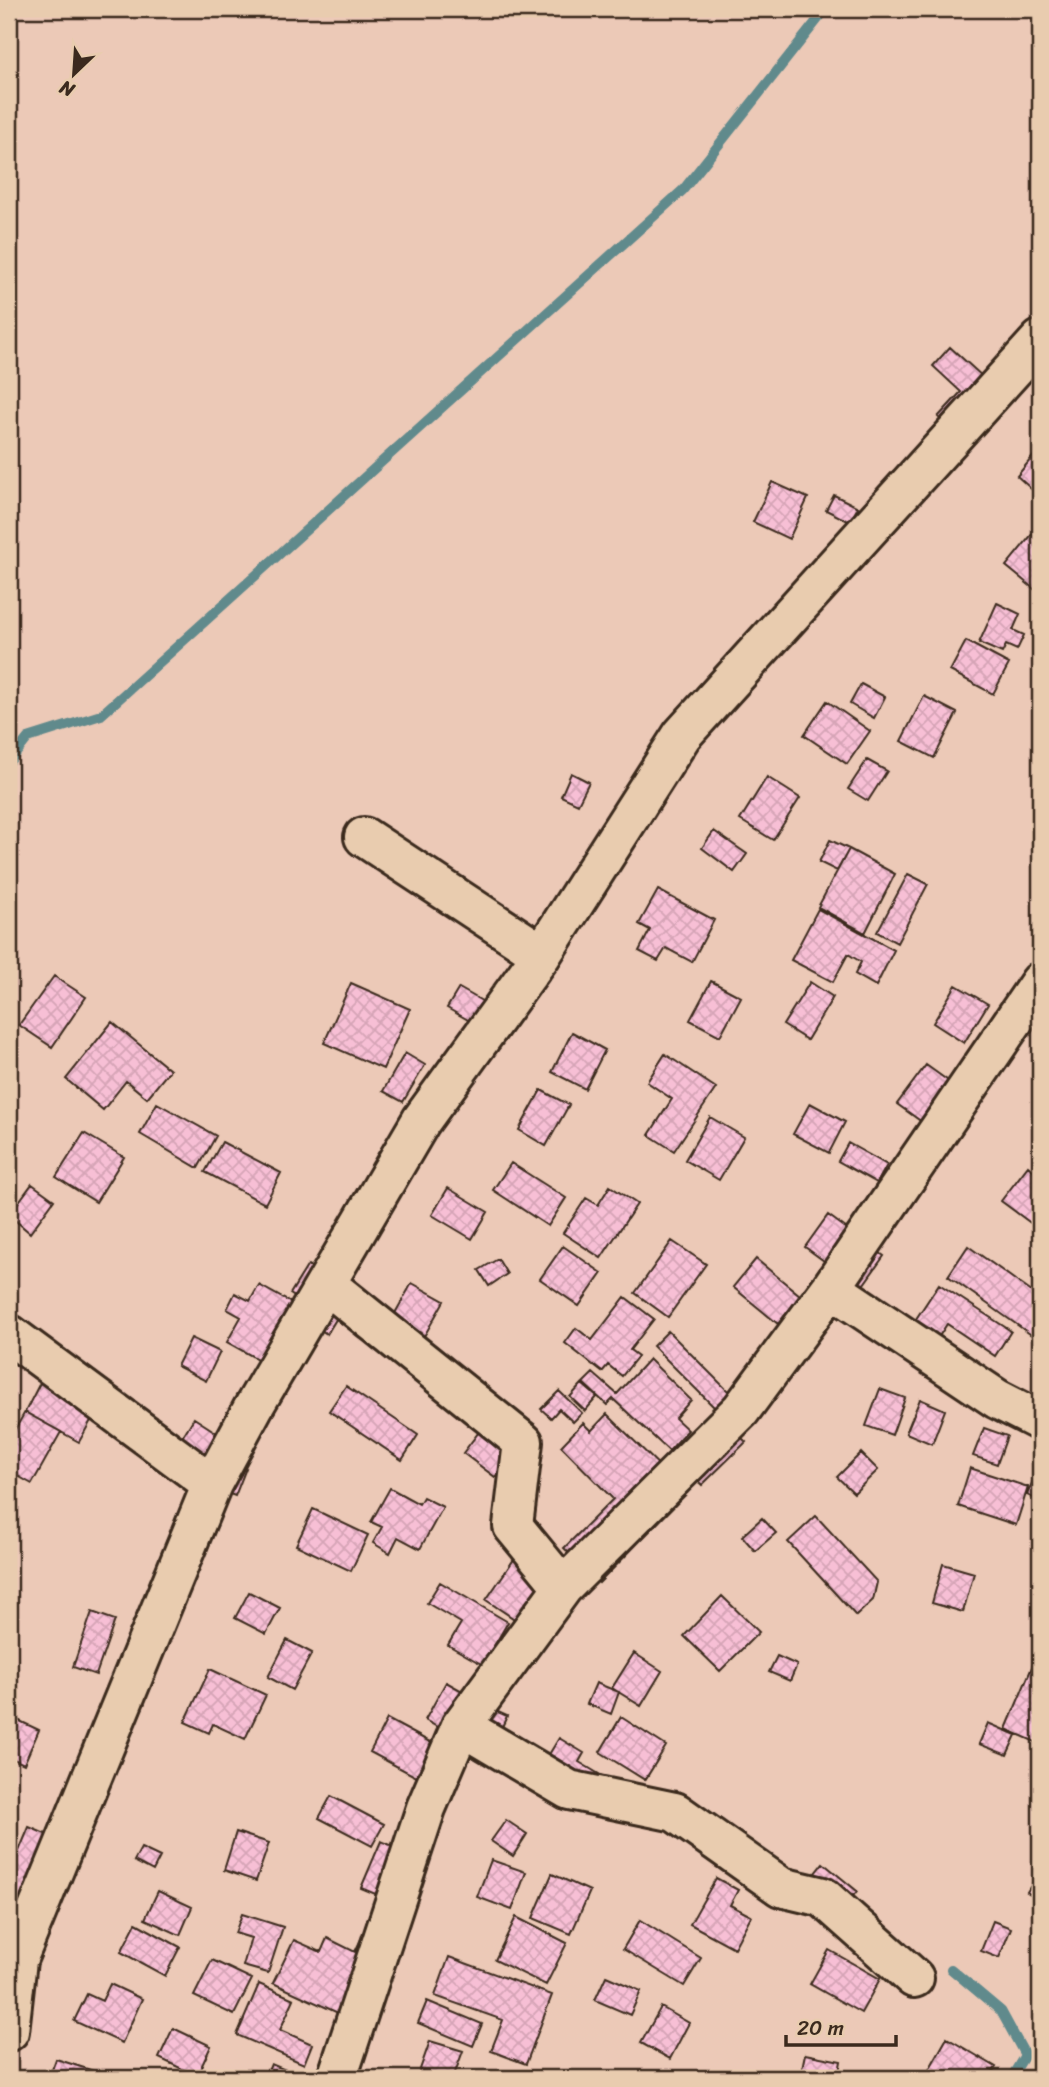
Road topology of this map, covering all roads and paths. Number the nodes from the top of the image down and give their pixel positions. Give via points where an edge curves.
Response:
1 (1040, 340) edge
2 (364, 837) dead end
3 (542, 954) junction
4 (1040, 982) edge
5 (326, 1284) junction
6 (831, 1288) junction
7 (9, 1334) edge
8 (1040, 1422) edge
9 (212, 1485) junction
10 (563, 1587) junction
11 (461, 1726) junction
12 (21, 1920) edge
13 (914, 1978) dead end
14 (9, 2031) edge
15 (337, 2078) edge

1 - 3 street via 682,735
2 - 3 street
3 - 5 street via 421,1121
4 - 6 street
5 - 9 street
5 - 10 street via 523,1442 513,1526
6 - 8 street via 997,1399
6 - 10 street via 741,1410
7 - 9 street
9 - 12 street
10 - 11 street
11 - 13 street via 569,1790 675,1812 780,1887 823,1897
11 - 15 street via 426,1808
12 - 14 street

